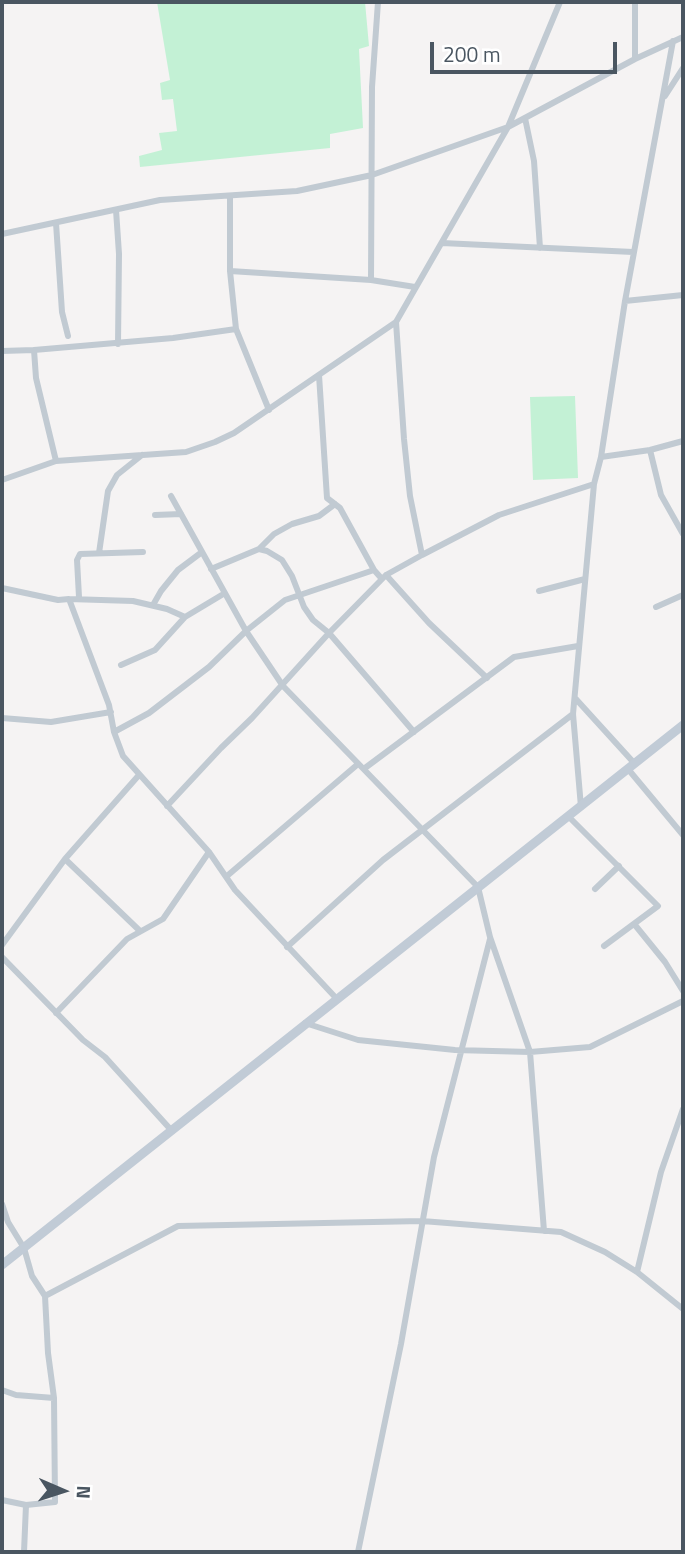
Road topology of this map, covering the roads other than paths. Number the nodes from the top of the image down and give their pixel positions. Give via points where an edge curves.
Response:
1 (378, 2) edge
2 (560, 2) edge
3 (635, 2) edge
4 (683, 37) edge
5 (673, 41) junction
6 (635, 59) junction
7 (683, 68) edge
8 (662, 100) junction
9 (525, 118) junction
10 (508, 127) junction
11 (372, 175) junction
12 (230, 196) junction
13 (116, 210) junction
14 (57, 223) junction
15 (2, 234) edge
16 (442, 243) junction
17 (540, 248) junction
18 (633, 252) junction
19 (230, 271) junction
20 (371, 280) junction
21 (415, 286) junction
22 (683, 295) edge
23 (625, 301) junction
24 (396, 321) junction
25 (236, 329) junction
26 (68, 336) dead end
27 (118, 344) junction
28 (34, 350) junction
29 (2, 351) edge
30 (319, 375) junction
31 (269, 410) junction
32 (683, 441) edge
33 (650, 450) junction
34 (142, 454) junction
35 (601, 457) junction
36 (56, 461) junction
37 (2, 480) edge
38 (594, 484) junction
39 (171, 496) dead end
40 (335, 504) junction
41 (181, 514) junction
42 (155, 515) dead end
43 (683, 534) edge
44 (259, 549) junction
45 (143, 552) dead end
46 (202, 552) junction
47 (99, 554) junction
48 (422, 555) junction
49 (211, 569) junction
50 (374, 570) junction
51 (384, 577) junction
52 (585, 579) junction
53 (2, 588) edge
54 (539, 591) dead end
55 (225, 593) junction
56 (683, 595) edge
57 (298, 596) junction
58 (79, 597) junction
59 (69, 599) junction
60 (153, 605) junction
61 (656, 607) dead end
62 (185, 617) junction
63 (246, 631) junction
64 (329, 633) junction
65 (578, 646) junction
66 (121, 665) dead end
67 (487, 678) junction
68 (283, 686) junction
69 (575, 698) junction
70 (111, 712) junction
71 (573, 714) junction
72 (2, 718) edge
73 (683, 725) edge
74 (114, 732) junction
75 (414, 732) junction
76 (361, 766) junction
77 (632, 766) junction
78 (139, 775) junction
79 (167, 806) junction
80 (581, 807) junction
81 (569, 817) junction
82 (421, 830) junction
83 (683, 835) edge
84 (209, 852) junction
85 (65, 859) junction
86 (620, 866) junction
87 (227, 876) junction
88 (478, 887) junction
89 (595, 889) dead end
90 (635, 925) junction
91 (140, 931) junction
92 (490, 937) junction
93 (2, 945) edge
94 (604, 946) dead end
95 (287, 947) junction
96 (2, 957) edge
97 (683, 991) edge
98 (336, 998) junction
99 (683, 1001) edge
100 (56, 1013) junction
101 (305, 1023) junction
102 (460, 1051) junction
103 (530, 1052) junction
104 (683, 1109) edge
105 (172, 1131) junction
106 (2, 1204) edge
107 (422, 1220) junction
108 (544, 1231) junction
109 (24, 1248) junction
110 (2, 1265) edge
111 (637, 1272) junction
112 (45, 1296) junction
113 (683, 1309) edge
114 (2, 1390) edge
115 (54, 1398) junction
116 (2, 1500) edge
117 (26, 1504) junction
118 (24, 1552) edge
119 (358, 1552) edge

1 - 11 street
2 - 10 street
3 - 6 street
4 - 5 street
5 - 6 street
5 - 8 street
6 - 9 street
7 - 8 street
8 - 18 street
9 - 10 street
9 - 17 street via 534,161
10 - 11 street
10 - 16 street
11 - 12 street via 297,191
11 - 20 street
12 - 13 street via 160,200
12 - 19 street
13 - 14 street
13 - 27 street
14 - 15 street
14 - 26 street via 62,312
16 - 17 street
16 - 21 street
17 - 18 street
18 - 23 street
19 - 20 street
19 - 25 street
20 - 21 street
21 - 24 street
22 - 23 street
23 - 35 street
24 - 30 street
24 - 48 street via 410,496
25 - 27 street
25 - 31 street
27 - 28 street
28 - 29 street
28 - 36 street
30 - 31 street
30 - 40 street via 326,492
31 - 34 street via 234,433 195,449
32 - 33 street
33 - 35 street
33 - 43 street via 661,495
34 - 36 street
34 - 47 street via 117,475 108,491
35 - 38 street
36 - 37 street
38 - 48 street via 499,515
38 - 52 street
39 - 41 street
40 - 44 street via 319,516 274,534
40 - 50 street
41 - 42 street
41 - 46 street
44 - 49 street
44 - 57 street via 282,560
45 - 47 street
46 - 49 street
46 - 60 street via 178,570
47 - 58 street via 78,556
48 - 51 street
49 - 55 street
50 - 51 street
50 - 57 street
51 - 64 street
51 - 67 street
52 - 54 street
52 - 65 street
53 - 59 street
55 - 62 street
55 - 63 street
56 - 61 street
57 - 63 street via 285,600
57 - 64 street via 313,620
58 - 59 street
58 - 60 street
59 - 70 street
60 - 62 street
62 - 66 street via 155,650
63 - 68 street
63 - 74 street via 209,667 149,713
64 - 68 street
64 - 75 street
65 - 67 street via 514,657
65 - 69 street
67 - 75 street
68 - 76 street
68 - 79 street
69 - 71 street
69 - 77 street
70 - 72 street via 51,722
70 - 74 street
71 - 80 street
71 - 82 street
73 - 77 main road
74 - 78 street via 122,757
75 - 76 street
76 - 82 street
76 - 87 street
77 - 80 main road
77 - 83 street
78 - 79 street
78 - 85 street
79 - 84 street
80 - 81 main road
81 - 86 street
81 - 88 main road
82 - 88 street
82 - 95 street
84 - 87 street
84 - 91 street via 163,919
85 - 91 street
85 - 93 street
86 - 89 street
86 - 90 street via 658,906
87 - 95 street
88 - 92 street
88 - 98 main road
90 - 94 street
90 - 97 street
91 - 100 street
92 - 102 street
92 - 103 street
95 - 98 street
96 - 100 street
98 - 101 main road
99 - 103 street via 590,1047
100 - 105 street via 105,1057
101 - 102 street via 358,1040
101 - 105 main road
102 - 103 street
102 - 107 street
103 - 108 street
104 - 111 street via 661,1172
105 - 109 main road
106 - 109 street
107 - 108 street
107 - 112 street via 178,1226
107 - 119 street
108 - 111 street via 561,1232
109 - 110 main road
109 - 112 street via 32,1276
111 - 113 street
112 - 115 street
114 - 115 street
115 - 117 street via 55,1502
116 - 117 street
117 - 118 street

